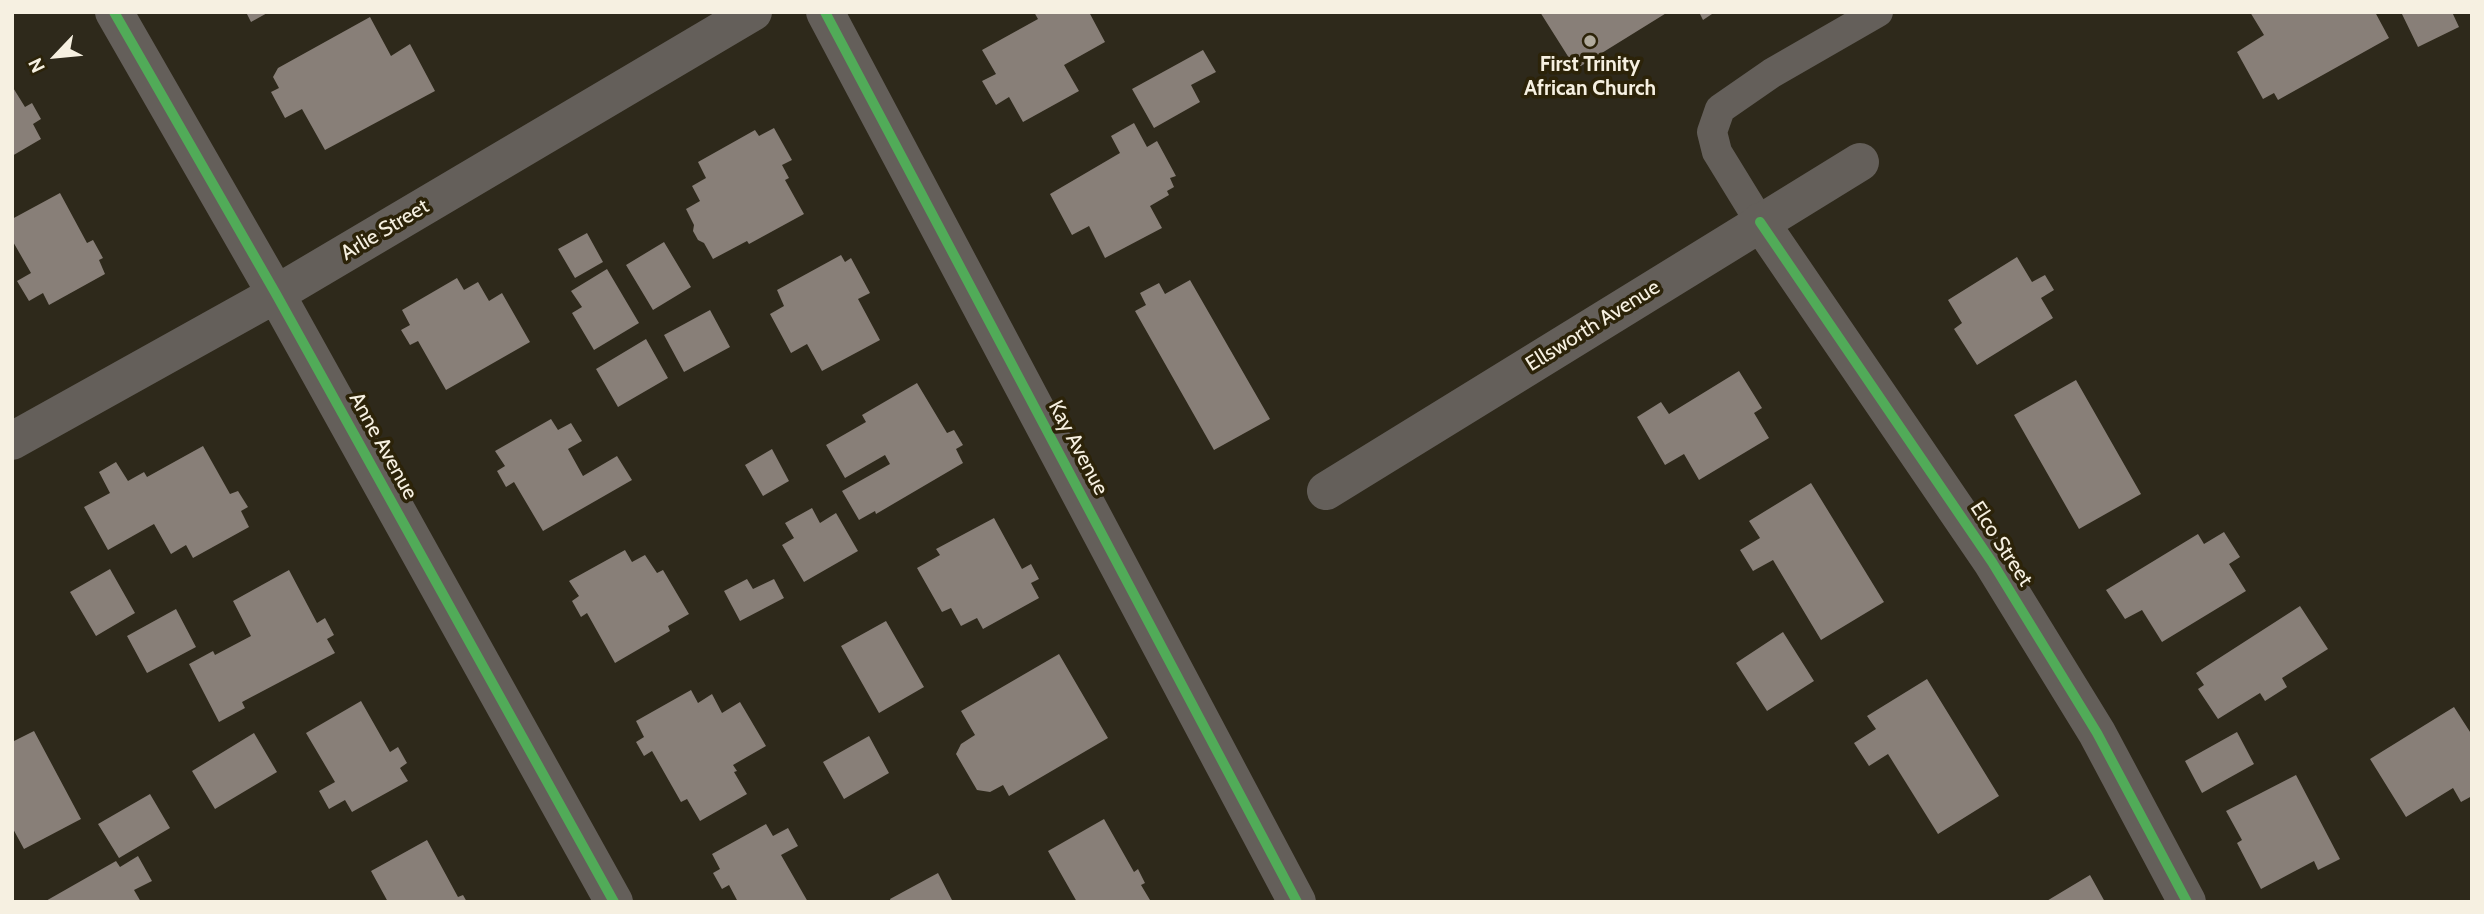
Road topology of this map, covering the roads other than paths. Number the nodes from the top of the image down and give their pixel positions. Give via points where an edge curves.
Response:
1 (114, 12) edge
2 (753, 12) edge
3 (825, 12) edge
4 (1878, 12) edge
5 (1860, 162) dead end
6 (1760, 222) junction
7 (276, 294) junction
8 (12, 441) edge
9 (1326, 491) dead end
10 (614, 902) edge
11 (1297, 902) edge
12 (2187, 902) edge

1 - 7 street, Anne Avenue
2 - 7 street, Arlie Street
3 - 11 street, Kay Avenue
4 - 6 lane via 1720,109 1712,132 1717,152
5 - 6 street, Ellsworth Avenue
6 - 9 street, Ellsworth Avenue
6 - 12 street, Elco Street via 1992,562 2097,733
7 - 8 street, Arlie Street
7 - 10 street, Anne Avenue

